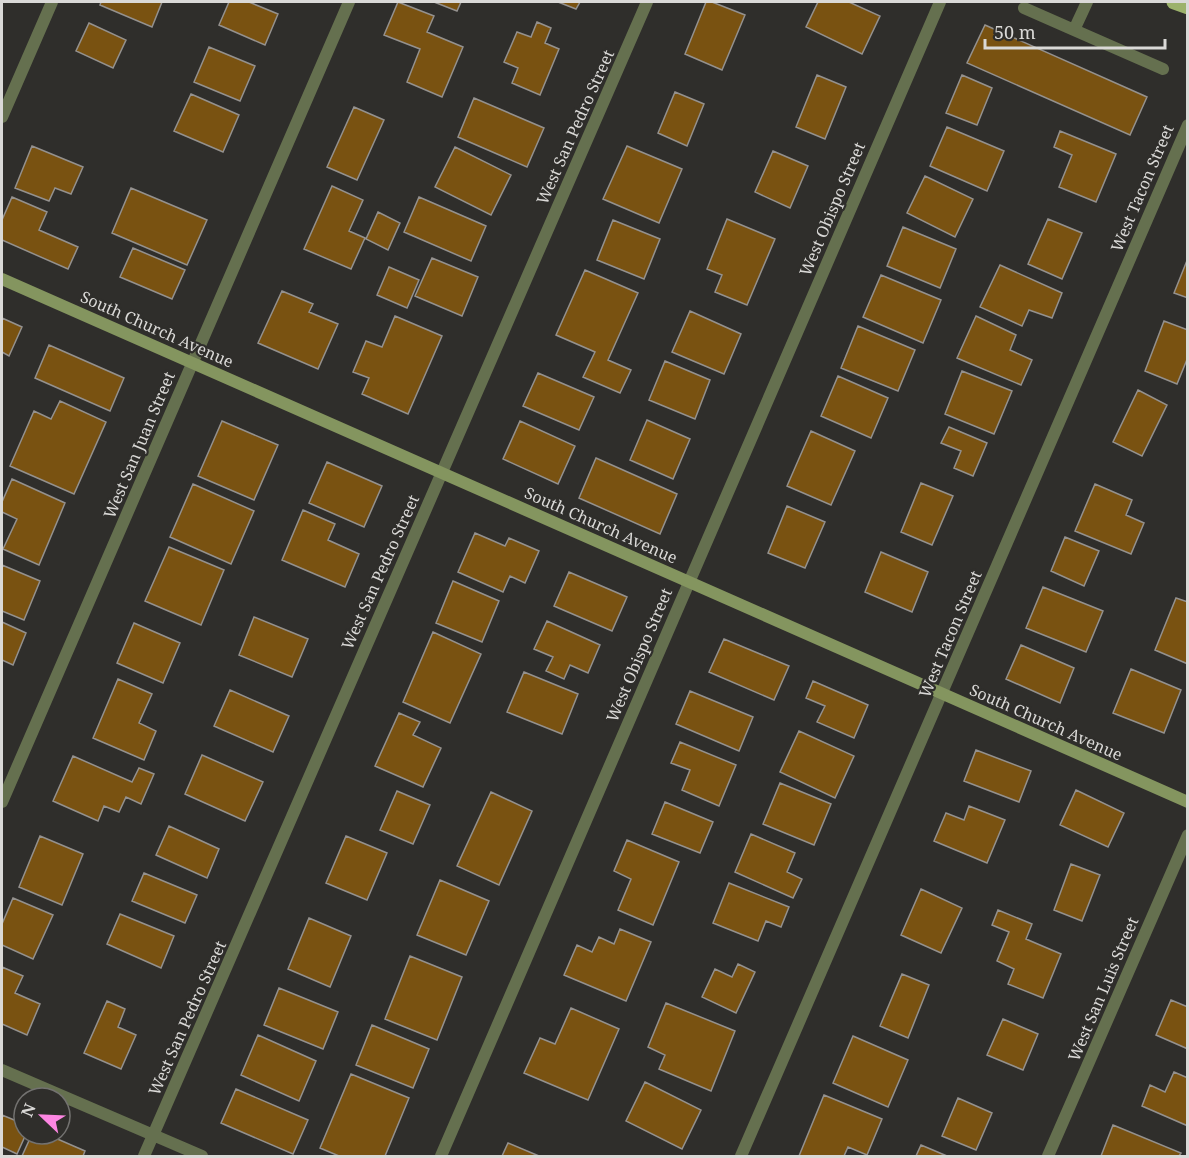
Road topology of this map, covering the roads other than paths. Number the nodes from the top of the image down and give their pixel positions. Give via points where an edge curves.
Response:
1 (52, 2) edge
2 (350, 2) edge
3 (648, 2) edge
4 (940, 2) edge
5 (1087, 2) edge
6 (1174, 2) edge
7 (1188, 7) edge
8 (1024, 8) dead end
9 (1074, 30) junction
10 (1163, 69) dead end
11 (2, 117) edge
12 (1188, 125) edge
13 (2, 279) edge
14 (192, 362) junction
15 (442, 473) junction
16 (689, 582) junction
17 (942, 694) junction
18 (2, 802) edge
19 (1188, 802) edge
20 (1188, 835) edge
21 (2, 1070) edge
22 (154, 1135) junction
23 (144, 1156) edge
24 (202, 1156) edge
25 (441, 1156) edge
26 (741, 1156) edge
27 (1048, 1156) edge

1 - 11 street
2 - 14 street, West San Juan Street
3 - 15 street, West San Pedro Street
4 - 16 street, West Obispo Street
5 - 9 street
6 - 7 main road
8 - 9 street
9 - 10 street
12 - 17 street, West Tacon Street
13 - 14 street, South Church Avenue
14 - 15 street, South Church Avenue
14 - 18 street, West San Juan Street
15 - 16 street, South Church Avenue
15 - 22 street, West San Pedro Street
16 - 17 street, South Church Avenue
16 - 25 street, West Obispo Street
17 - 19 street, South Church Avenue
17 - 26 street, West Tacon Street
20 - 27 street, West San Luis Street
21 - 22 street
22 - 23 street, West San Pedro Street
22 - 24 street

